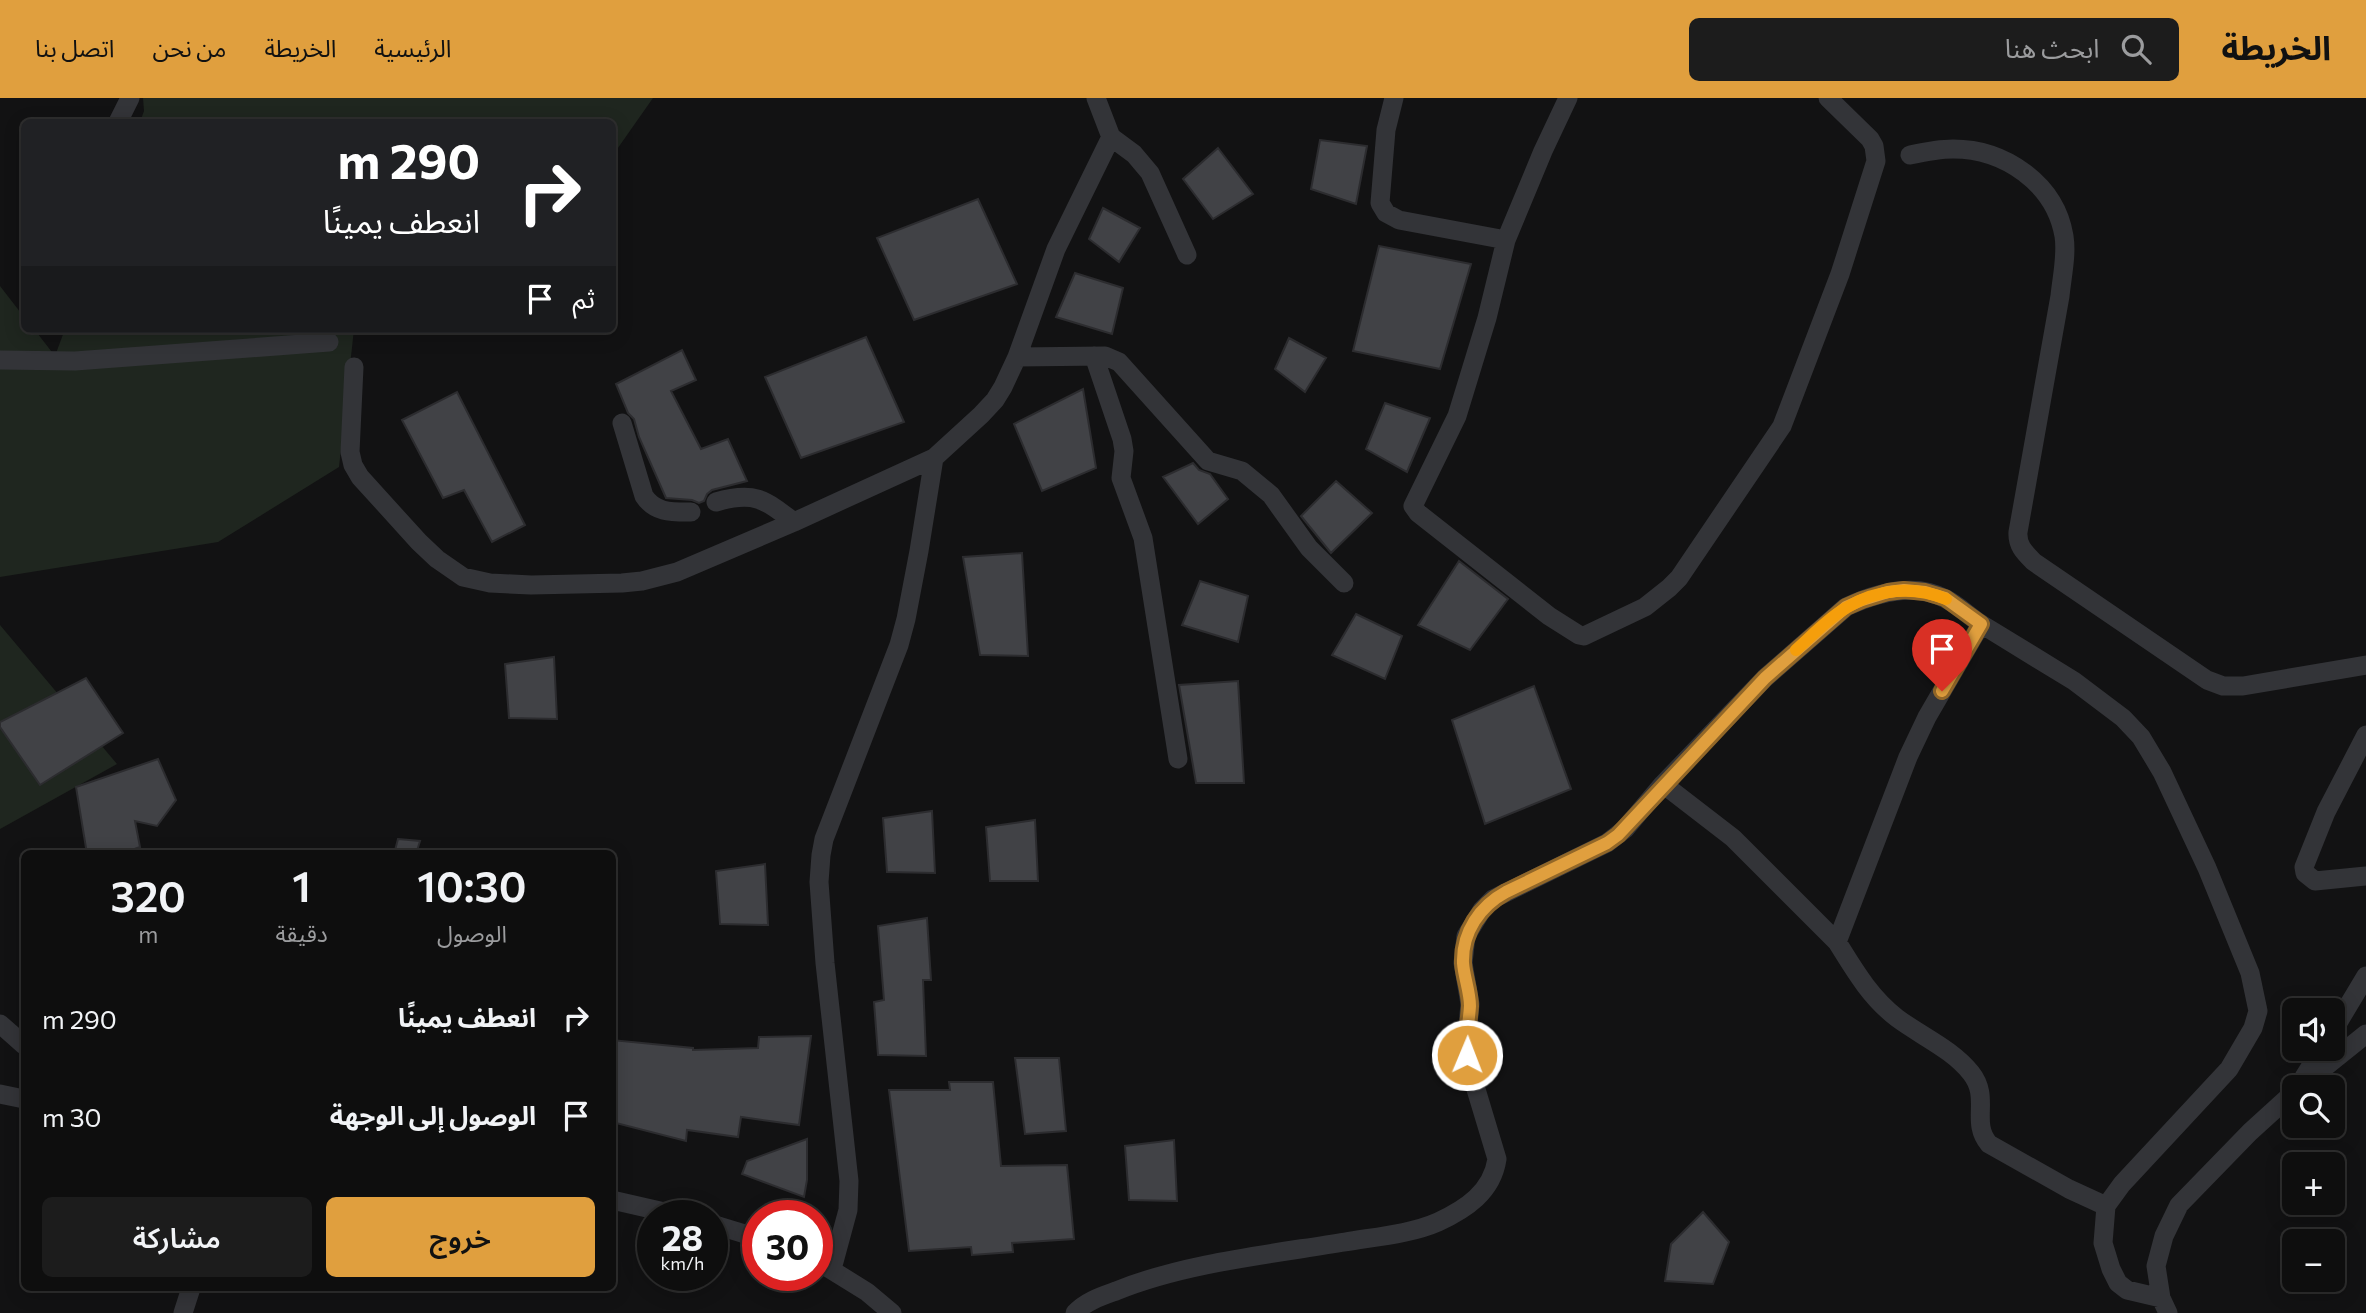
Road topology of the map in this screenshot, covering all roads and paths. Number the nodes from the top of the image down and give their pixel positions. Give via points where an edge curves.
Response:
1 (130, 98) edge
2 (1096, 98) edge
3 (1394, 98) edge
4 (1569, 98) edge
5 (1828, 98) edge
6 (120, 119) edge
7 (1111, 137) junction
8 (1910, 155) dead end
9 (1506, 240) junction
10 (1187, 255) dead end
11 (329, 342) dead end
12 (1094, 356) junction
13 (1017, 358) junction
14 (0, 360) edge
15 (354, 367) dead end
16 (622, 423) dead end
17 (934, 458) junction
18 (716, 502) dead end
19 (691, 512) dead end
20 (794, 522) junction
21 (1344, 583) dead end
22 (1981, 624) junction
23 (2366, 664) edge
24 (2366, 735) edge
25 (1178, 759) dead end
26 (1663, 784) junction
27 (2366, 876) edge
28 (1837, 942) junction
29 (2366, 976) edge
30 (2345, 1011) edge
31 (0, 1024) edge
32 (2366, 1034) edge
33 (21, 1042) edge
34 (2314, 1075) edge
35 (0, 1094) edge
36 (21, 1098) edge
37 (2282, 1102) edge
38 (616, 1201) edge
39 (637, 1206) edge
40 (2106, 1206) junction
41 (833, 1246) edge
42 (833, 1270) edge
43 (190, 1291) edge
44 (2164, 1306) edge
45 (183, 1313) edge
46 (892, 1313) edge
47 (1075, 1313) edge

1 - 6 street
2 - 7 street
3 - 9 street via 1386,130 1380,204 1386,213 1399,220
4 - 9 street
5 - 9 street via 1870,139 1875,161 1840,274 1788,414 1679,578 1645,607 1584,636 1549,615 1413,508 1457,416
7 - 10 street via 1150,173
7 - 13 street via 1056,249
8 - 23 street via 1953,149 1997,157 2043,188 2061,223 2065,257 2060,296 2018,532 2026,554 2207,680 2223,686
11 - 14 street via 75,361
12 - 13 street
12 - 21 street via 1119,362 1208,461 1242,471 1271,495 1309,548
12 - 25 street via 1122,439 1121,478 1143,538
13 - 17 street via 995,400
15 - 20 street via 353,465 419,542 463,577 531,585 642,581 677,572
16 - 19 street via 650,504 671,512
17 - 20 street
17 - 41 street via 899,645 821,855 825,963 849,1181 848,1210
18 - 20 street via 736,496 765,500
22 - 26 street via 1945,598 1925,592 1888,592 1846,607 1765,678
22 - 28 street via 1908,757
22 - 40 street via 2074,681 2141,737 2196,844 2250,973 2258,1011 2229,1069
24 - 27 street via 2304,867 2315,881
26 - 28 street via 1733,838
26 - 47 street via 1607,843 1493,899 1466,936 1463,963 1470,1004 1466,1046 1497,1159 1482,1193 1436,1223 1188,1269 1130,1285
28 - 40 street via 1868,991 1972,1075 1981,1092 1980,1131 1989,1143
29 - 30 street
31 - 33 street
32 - 34 street
35 - 36 street
37 - 44 street via 2179,1205 2156,1266
38 - 39 street
40 - 44 street via 2103,1242 2118,1283
42 - 46 street
43 - 45 street

